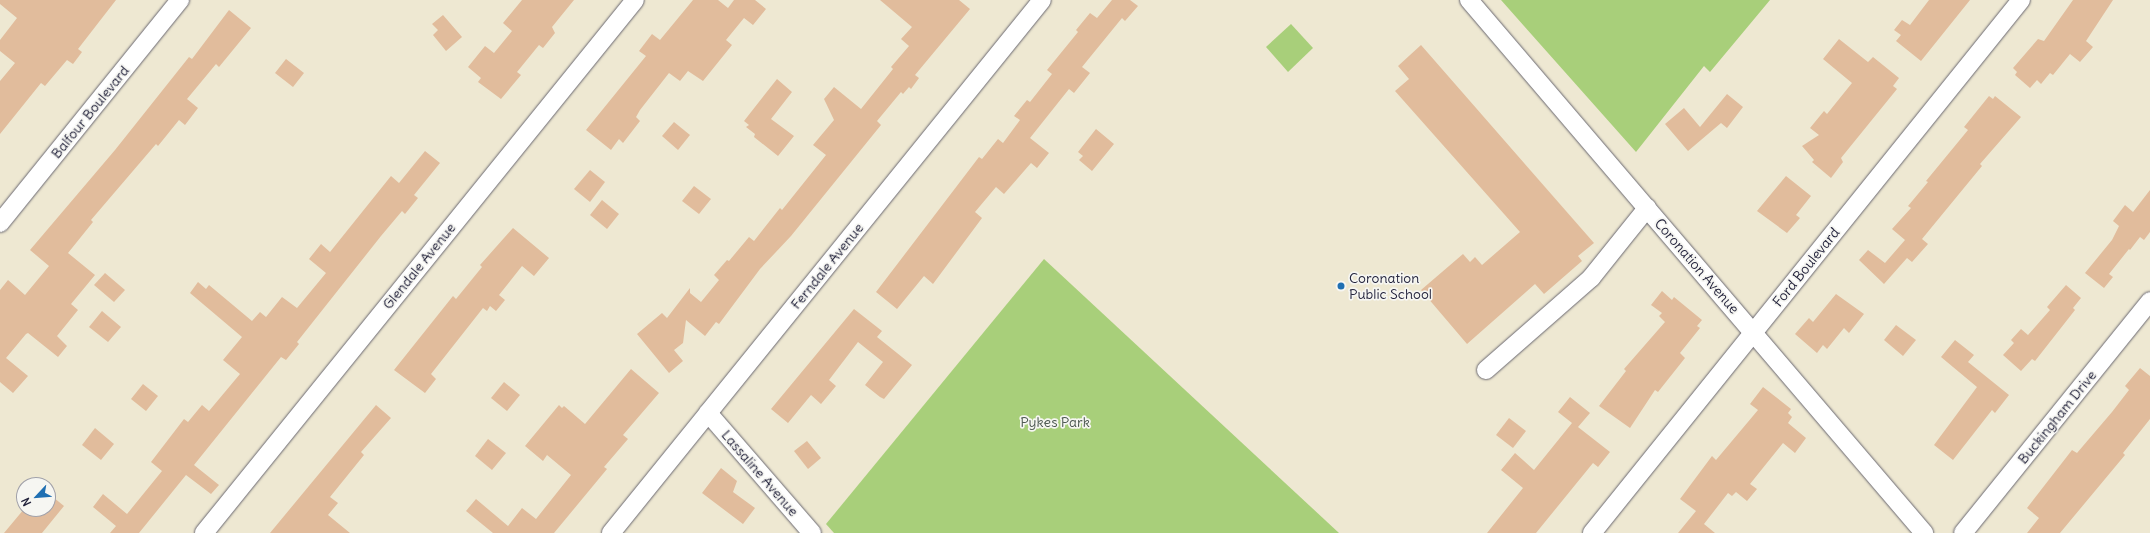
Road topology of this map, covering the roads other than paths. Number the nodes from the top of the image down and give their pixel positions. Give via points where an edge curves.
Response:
1 (180, 0) edge
2 (635, 0) edge
3 (1042, 0) edge
4 (1469, 0) edge
5 (2021, 0) edge
6 (1647, 208) junction
7 (0, 223) edge
8 (2150, 301) edge
9 (1753, 332) junction
10 (1486, 370) dead end
11 (708, 413) junction
12 (204, 533) edge
13 (611, 533) edge
14 (812, 533) edge
15 (1592, 533) edge
16 (1924, 533) edge
17 (1963, 533) edge

1 - 7 street, Balfour Boulevard
2 - 12 street, Glendale Avenue
3 - 11 street, Ferndale Avenue
4 - 6 street, Coronation Avenue
5 - 9 street, Ford Boulevard
6 - 9 street, Coronation Avenue
6 - 10 street via 1592,278
8 - 17 street, Buckingham Drive
9 - 15 street, Ford Boulevard
9 - 16 street, Coronation Avenue
11 - 13 street, Ferndale Avenue
11 - 14 street, Lassaline Avenue

